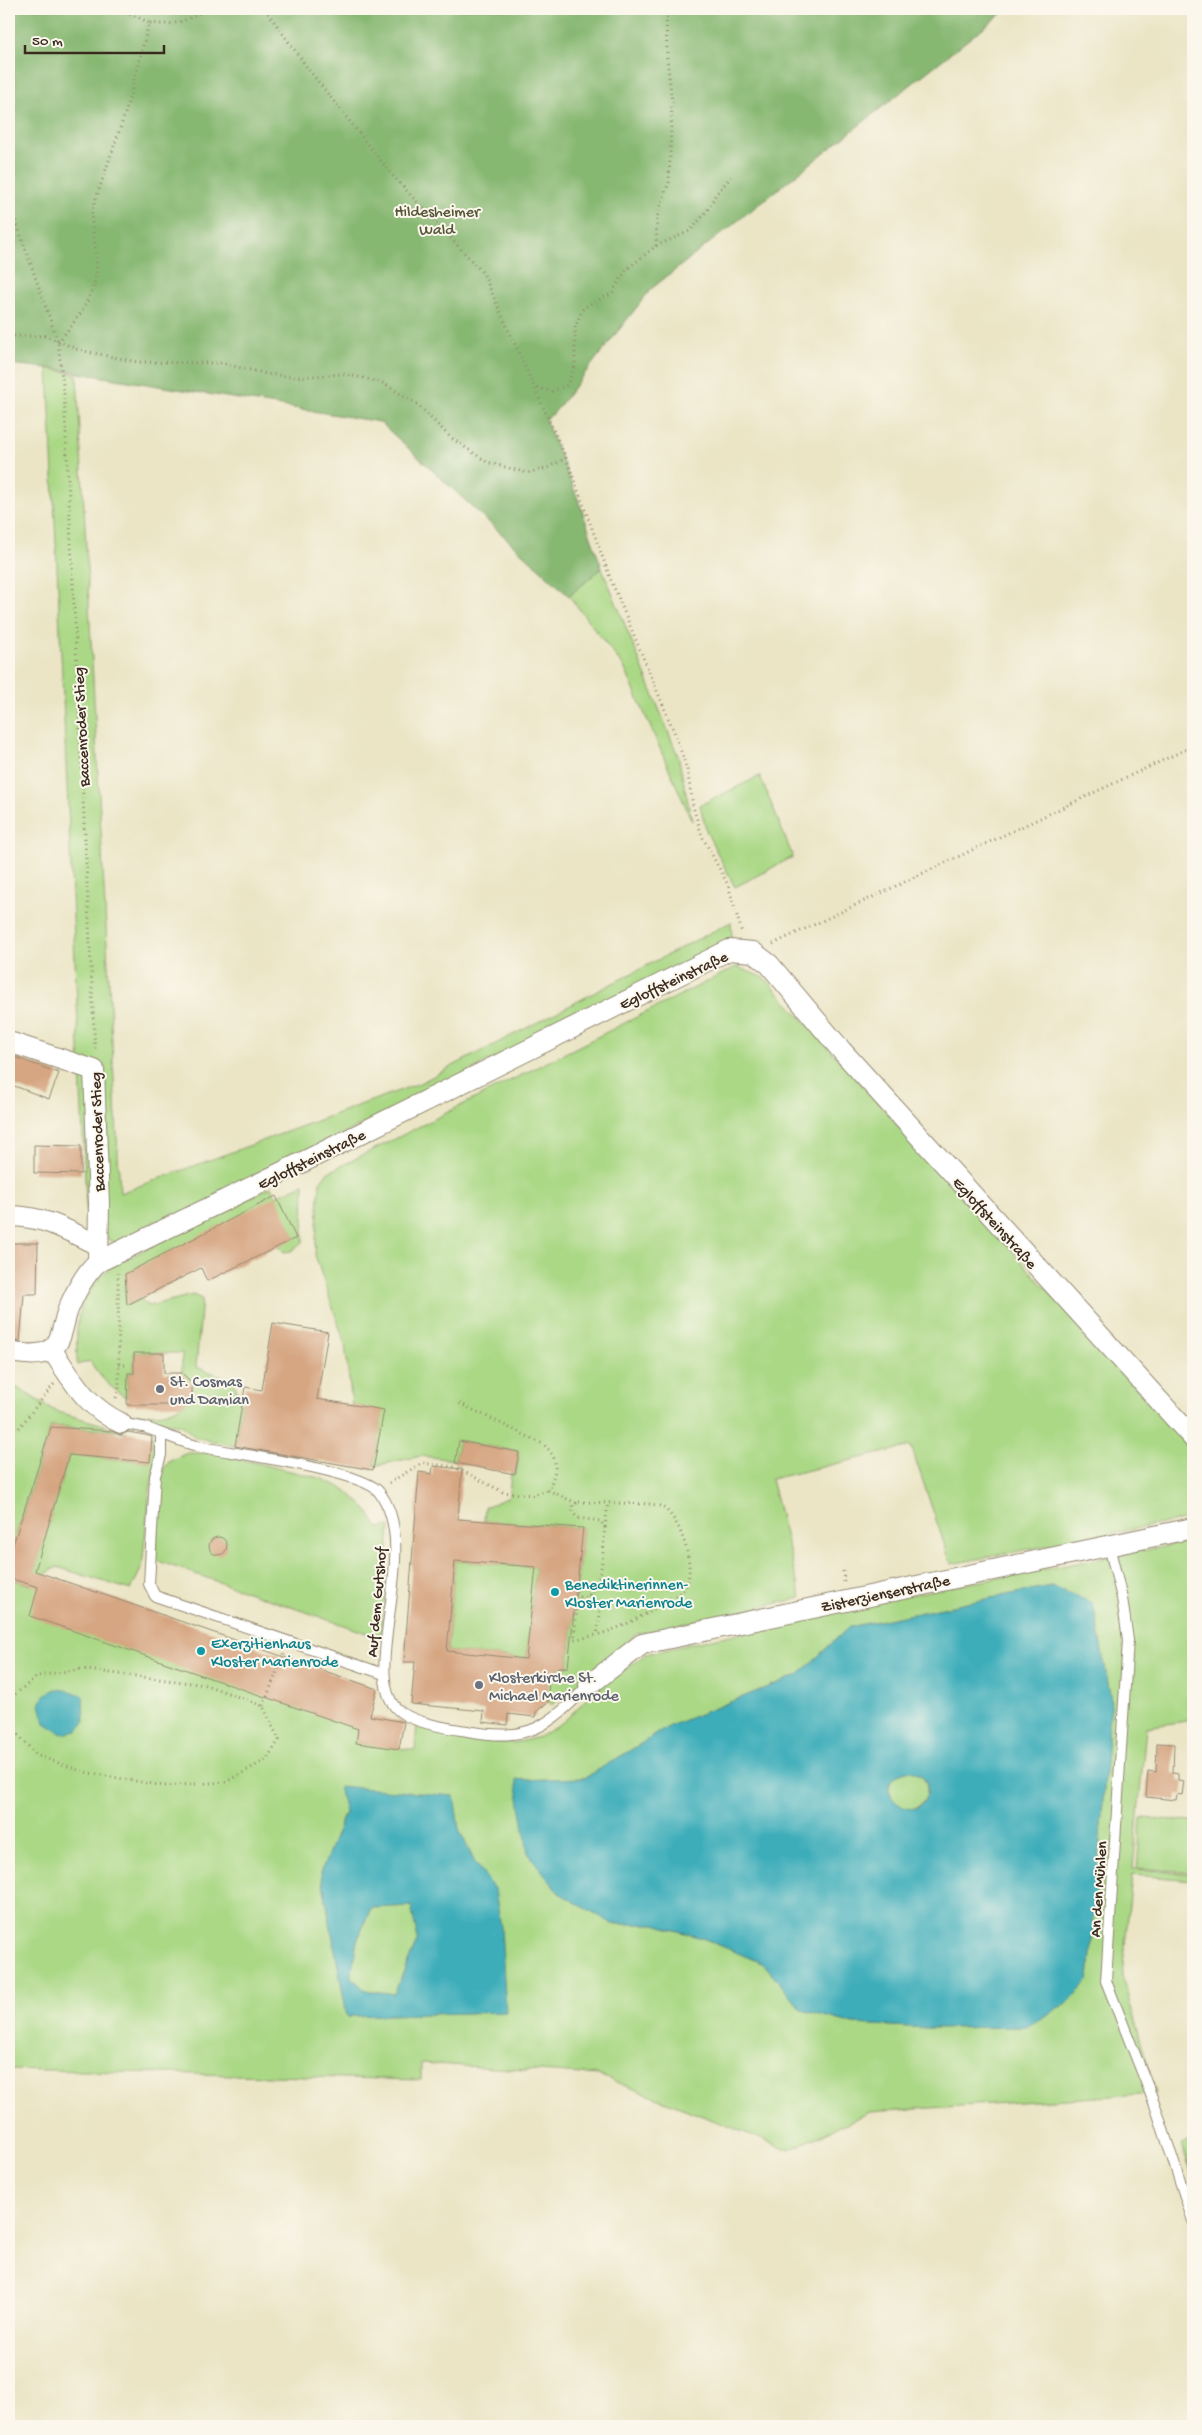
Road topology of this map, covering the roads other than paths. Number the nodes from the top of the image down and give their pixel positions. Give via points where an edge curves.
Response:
1 (9, 1042) edge
2 (9, 1216) edge
3 (98, 1254) junction
4 (51, 1349) junction
5 (9, 1352) edge
6 (121, 1423) joint
7 (160, 1434) junction
8 (1193, 1438) edge
9 (1193, 1528) edge
10 (1109, 1546) junction
11 (384, 1674) junction
12 (590, 1685) joint
13 (1193, 2220) edge

1 - 3 street, Baccenroder Stieg via 94,1070
2 - 3 street via 29,1216 51,1222
3 - 4 street, Egloffsteinstraße via 73,1300 60,1338
3 - 8 street, Egloffsteinstraße via 117,1254 729,950 753,952 769,964 842,1051
4 - 5 street via 35,1354
4 - 6 street via 78,1390 96,1408
6 - 7 lane
7 - 11 lane via 149,1584 155,1596
7 - 11 lane, Auf dem Gutshof via 198,1446 346,1475 378,1490 392,1517 396,1548
9 - 10 street, Zisterzienserstraße
10 - 12 street, Zisterzienserstraße via 642,1644
10 - 13 lane, An den Mühlen via 1128,1640 1106,1982 1154,2105
11 - 12 lane, Auf dem Gutshof via 389,1696 396,1708 408,1717 444,1728 490,1735 515,1735 538,1729 558,1716

